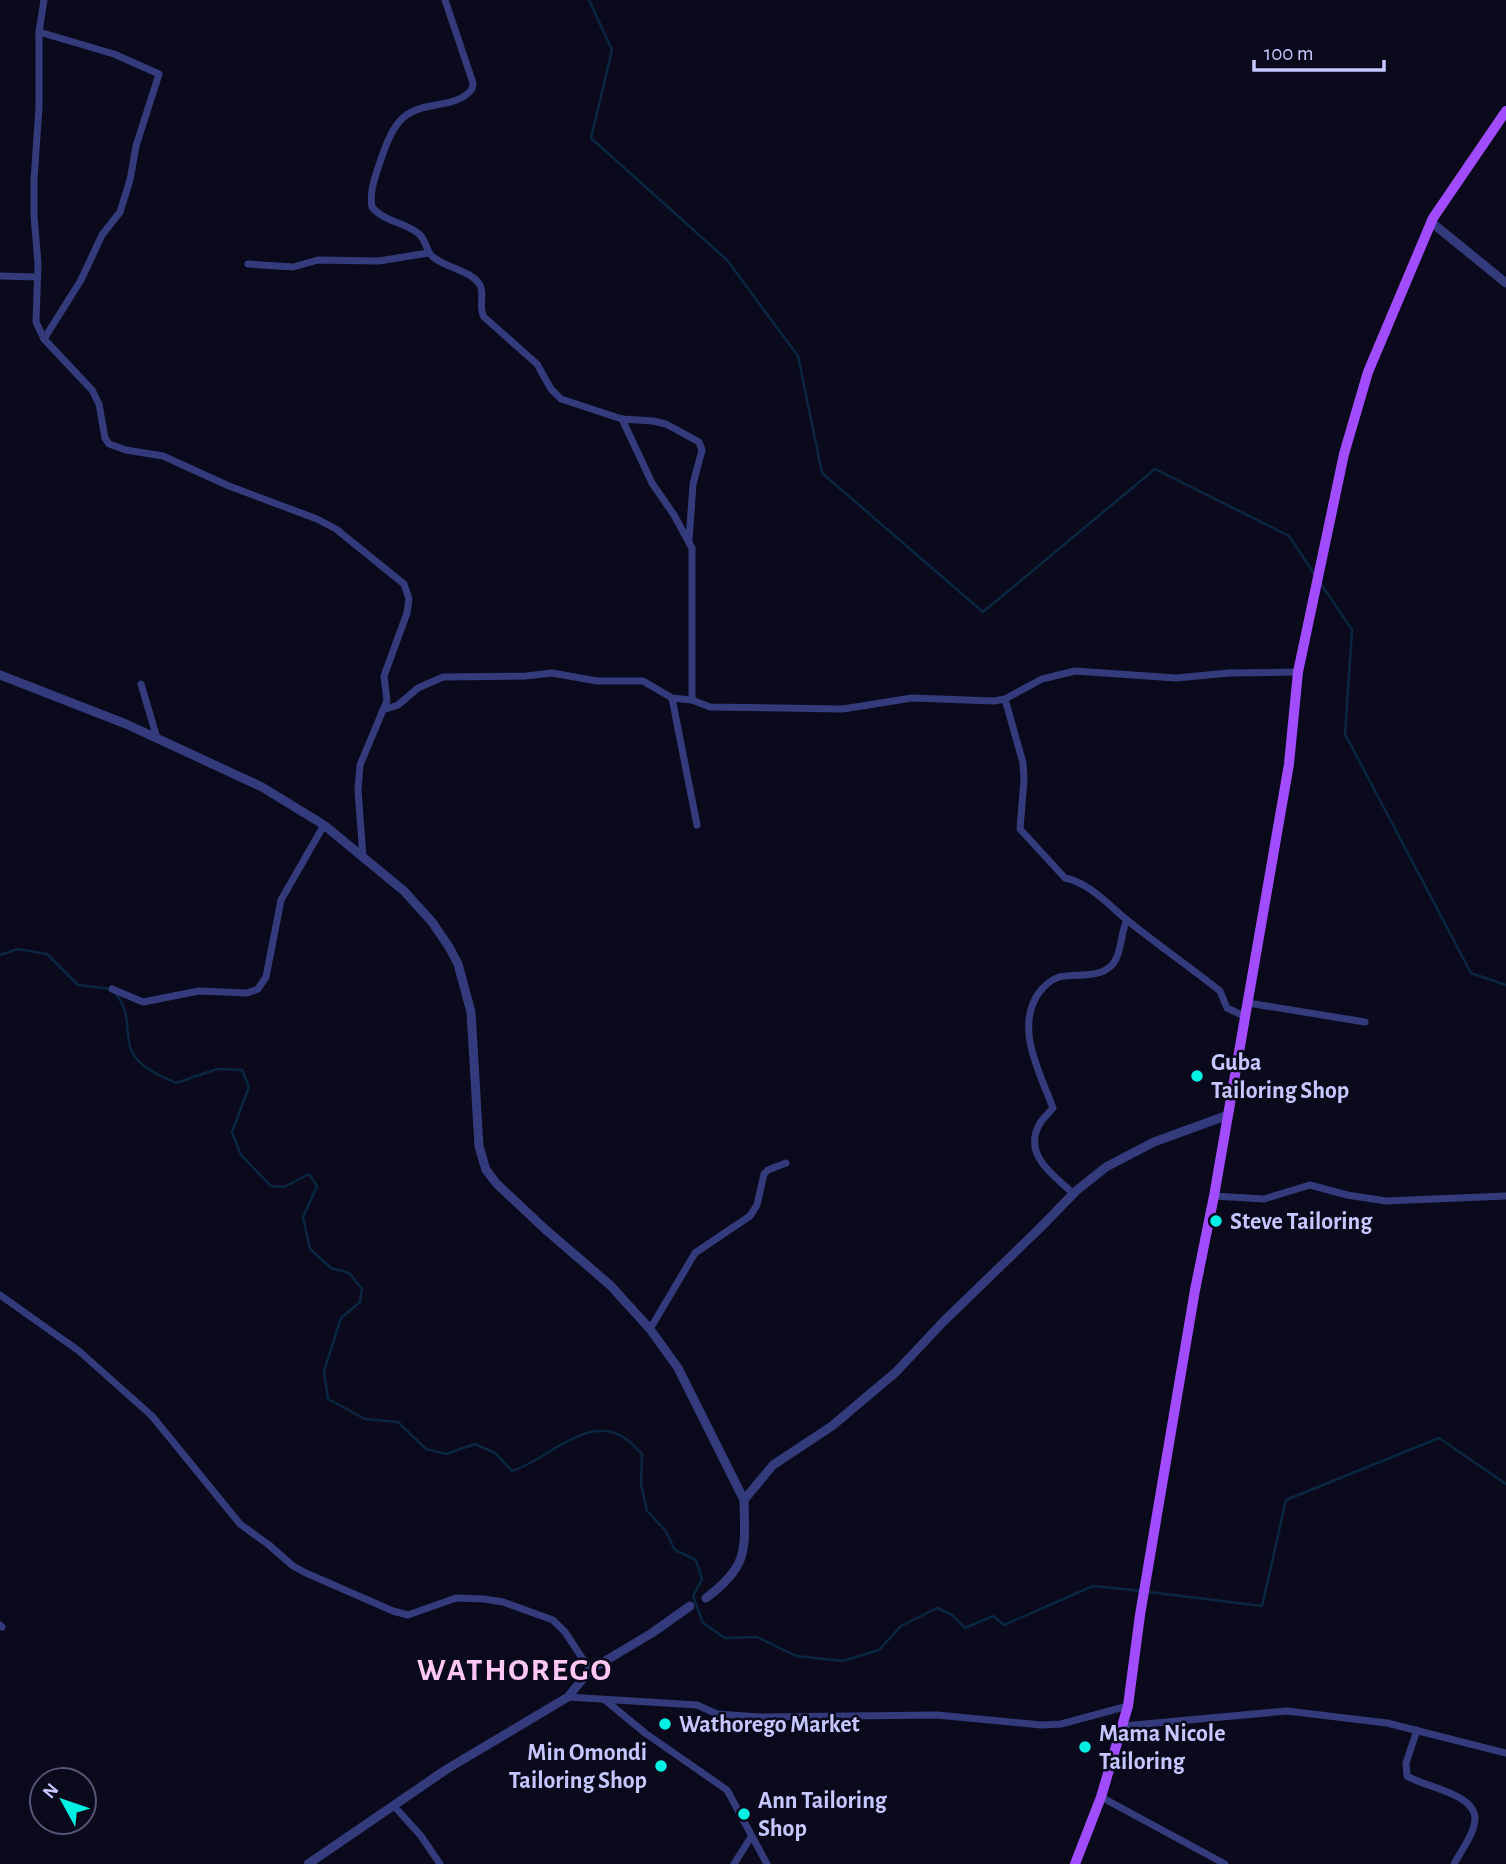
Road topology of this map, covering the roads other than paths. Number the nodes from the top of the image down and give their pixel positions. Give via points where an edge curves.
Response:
1 (44, 0) edge
2 (445, 0) edge
3 (39, 32) junction
4 (1506, 110) edge
5 (1431, 222) junction
6 (428, 253) junction
7 (248, 264) dead end
8 (0, 276) edge
9 (36, 277) junction
10 (1506, 283) edge
11 (44, 339) junction
12 (622, 419) junction
13 (689, 541) junction
14 (1298, 672) junction
15 (0, 675) edge
16 (141, 684) dead end
17 (672, 698) junction
18 (1005, 699) junction
19 (692, 700) junction
20 (383, 710) junction
21 (157, 738) junction
22 (324, 825) junction
23 (697, 825) dead end
24 (363, 859) junction
25 (1127, 920) junction
26 (112, 989) dead end
27 (1248, 1003) junction
28 (1246, 1017) junction
29 (1364, 1022) dead end
30 (1228, 1115) junction
31 (786, 1163) dead end
32 (1073, 1193) junction
33 (1214, 1196) junction
34 (1506, 1196) edge
35 (0, 1295) edge
36 (650, 1329) junction
37 (744, 1500) junction
38 (706, 1598) joint
39 (690, 1606) joint
40 (590, 1670) junction
41 (568, 1697) junction
42 (605, 1700) junction
43 (1126, 1716) junction
44 (1417, 1730) junction
45 (1506, 1753) edge
46 (1101, 1797) junction
47 (394, 1805) junction
48 (751, 1837) junction
49 (309, 1864) edge
50 (440, 1864) edge
51 (734, 1864) edge
52 (767, 1864) edge
53 (1075, 1864) edge
54 (1225, 1864) edge
55 (1454, 1864) edge

1 - 3 street
2 - 6 street via 472,89 457,100 419,109 401,119 384,149 371,200 380,215 421,236
3 - 9 street
3 - 11 street via 114,54 159,74 120,212 102,235 81,280
4 - 5 main road
5 - 10 street
5 - 14 main road via 1364,385
6 - 7 street via 379,261 318,260 293,267
6 - 12 street via 474,278 482,291 484,317 537,364 561,400
8 - 9 street
9 - 11 street via 36,322
11 - 20 street via 92,390 109,444 163,456 317,519 347,537 404,584 407,613 387,664
12 - 13 street via 652,483
12 - 13 street via 666,424 700,444
13 - 19 street via 693,561
14 - 18 street via 1176,678 1075,671 1042,679
14 - 27 main road via 1289,764
15 - 21 street
16 - 21 street
17 - 19 street
17 - 20 street via 643,681 597,681 552,673 443,677
17 - 23 street
18 - 19 street via 912,698 843,709 734,709
18 - 25 street via 1023,763 1020,829 1065,878 1101,898
20 - 24 street via 360,765
21 - 22 street via 234,772
22 - 24 street
22 - 26 street via 281,901 265,977 258,989 247,993 199,991 143,1002
24 - 36 street via 404,891 432,922 458,964 471,1012 480,1155 486,1170 632,1306
25 - 28 street via 1220,990 1227,1008
25 - 32 street via 1112,965 1101,972 1056,978 1046,984 1033,1002 1027,1022 1053,1108 1038,1126 1035,1145 1042,1165
27 - 28 main road
27 - 29 street
28 - 30 main road
30 - 32 street via 1118,1159
30 - 33 main road
31 - 36 street via 764,1174 750,1216 695,1253
32 - 37 street via 896,1372 832,1426 773,1465
33 - 34 street via 1264,1199 1310,1185 1386,1200
33 - 43 main road
35 - 40 street via 79,1351 152,1416 240,1524 293,1566 408,1615 456,1598 503,1602 554,1620
36 - 37 street via 678,1368
37 - 38 street via 741,1560 726,1584
38 - 39 street
39 - 40 street
40 - 41 street
41 - 42 street
41 - 47 street
42 - 43 street via 696,1705 717,1714 759,1717 937,1715 1041,1726 1115,1710
42 - 48 street via 720,1784
43 - 44 street via 1287,1711
43 - 46 main road
44 - 45 street
44 - 55 street via 1406,1763 1407,1776 1468,1803 1475,1819
46 - 53 main road
46 - 54 street
47 - 49 street
47 - 50 street
48 - 51 street
48 - 52 street

